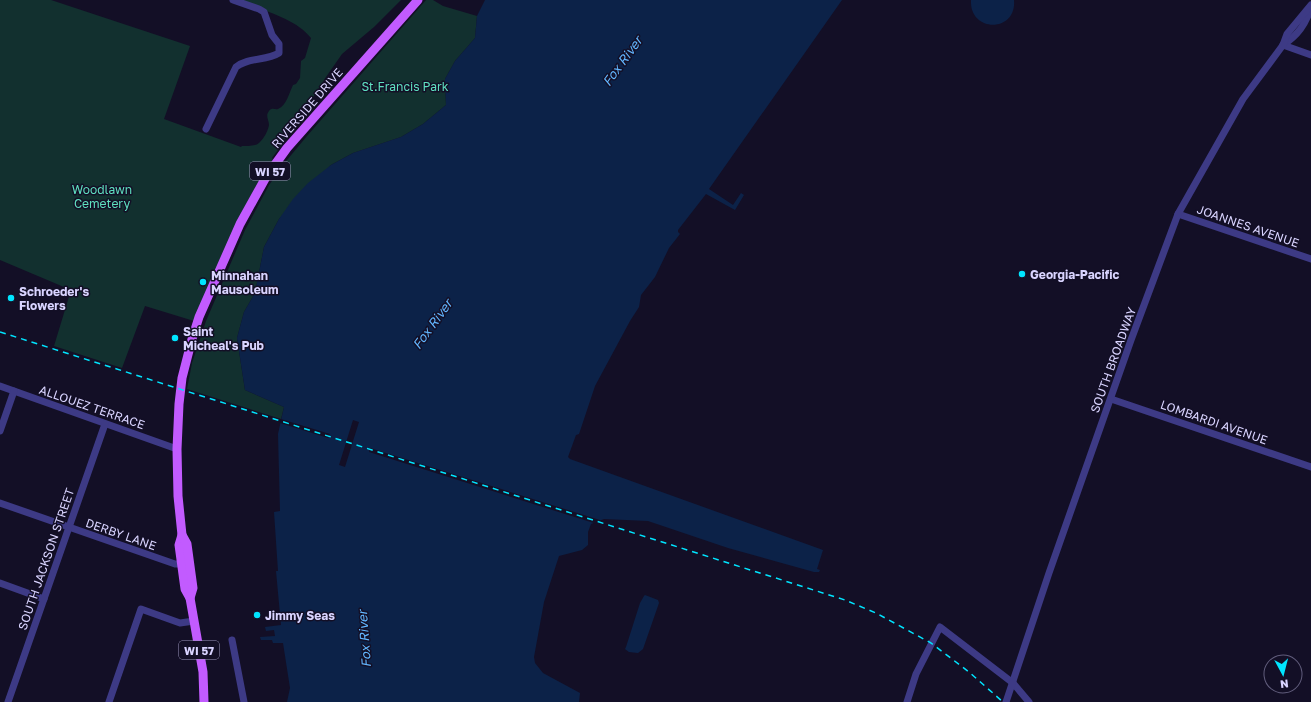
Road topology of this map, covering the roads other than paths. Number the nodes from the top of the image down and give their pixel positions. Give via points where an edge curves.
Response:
1 (233, 0) edge
2 (418, 0) edge
3 (1311, 7) edge
4 (1283, 45) junction
5 (1311, 55) edge
6 (206, 129) dead end
7 (1178, 214) junction
8 (1311, 259) edge
9 (0, 386) edge
10 (14, 391) junction
11 (1111, 399) junction
12 (105, 424) junction
13 (0, 431) edge
14 (177, 449) junction
15 (1311, 467) edge
16 (0, 503) edge
17 (69, 527) junction
18 (186, 564) junction
19 (0, 584) edge
20 (44, 599) junction
21 (194, 621) junction
22 (232, 640) dead end
23 (1013, 683) junction
24 (8, 702) edge
25 (109, 702) edge
26 (204, 702) edge
27 (244, 702) edge
28 (908, 702) edge
29 (1006, 702) edge
30 (1029, 702) edge

1 - 6 street via 264,12 272,35 279,44 279,53 246,61 236,67
2 - 14 main road, RIVERSIDE DRIVE / WI 57 via 287,148 256,192 199,317 192,339 182,378
3 - 4 street, SOUTH BROADWAY via 1304,24 1294,38
4 - 5 street
4 - 7 street, SOUTH BROADWAY via 1243,99
7 - 8 street, JOANNES AVENUE
7 - 11 street, SOUTH BROADWAY
9 - 10 street, ALLOUEZ TERRACE
10 - 12 street, ALLOUEZ TERRACE
10 - 13 street
11 - 15 street, LOMBARDI AVENUE
11 - 23 street, SOUTH BROADWAY
12 - 14 street, ALLOUEZ TERRACE
12 - 17 street, SOUTH JACKSON STREET
14 - 18 main road, WI 57 via 182,535 179,545
16 - 17 street, DERBY LANE
17 - 18 street, DERBY LANE via 175,564
17 - 20 street, SOUTH JACKSON STREET
18 - 21 main road, WI 57 via 185,590 190,598
19 - 20 street
20 - 24 street, SOUTH JACKSON STREET
21 - 25 street via 180,623 142,609
21 - 26 main road, WI 57 via 203,672
22 - 27 street
23 - 28 street via 940,627 916,674
23 - 29 street, SOUTH BROADWAY
23 - 30 street

